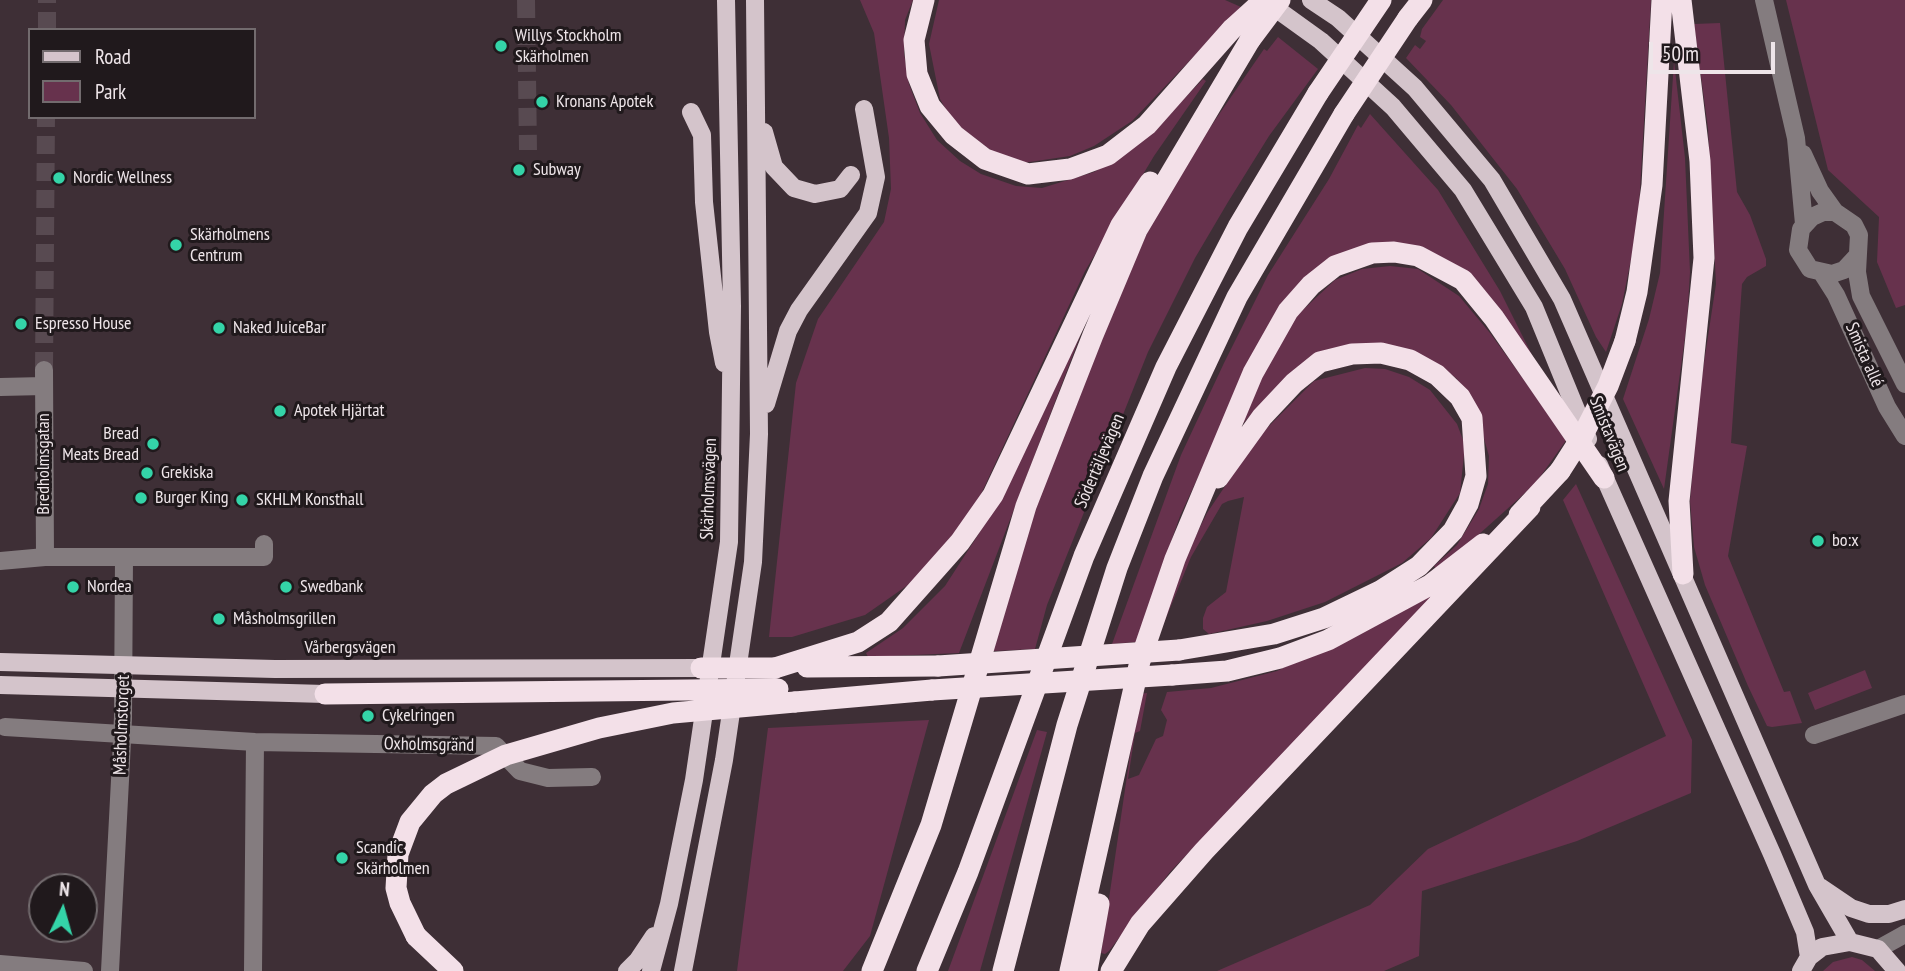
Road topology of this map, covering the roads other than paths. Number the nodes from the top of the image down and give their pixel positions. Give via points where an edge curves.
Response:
1 (726, 0) edge
2 (755, 0) edge
3 (924, 0) edge
4 (1263, 0) edge
5 (1280, 0) edge
6 (1311, 0) edge
7 (1381, 0) edge
8 (1422, 0) edge
9 (1662, 0) edge
10 (1681, 0) edge
11 (1764, 0) edge
12 (1241, 34) junction
13 (758, 108) junction
14 (864, 109) dead end
15 (691, 112) dead end
16 (1796, 138) junction
17 (851, 175) dead end
18 (1835, 212) junction
19 (1804, 224) junction
20 (1857, 256) junction
21 (1822, 274) junction
22 (1905, 384) edge
23 (0, 387) edge
24 (732, 397) junction
25 (759, 434) junction
26 (1905, 436) edge
27 (1604, 478) junction
28 (1198, 505) junction
29 (1530, 507) junction
30 (264, 544) dead end
31 (45, 557) junction
32 (124, 557) junction
33 (0, 561) edge
34 (1683, 574) junction
35 (0, 662) edge
36 (701, 668) joint
37 (775, 668) junction
38 (0, 685) edge
39 (325, 694) joint
40 (795, 695) junction
41 (1905, 704) edge
42 (5, 727) dead end
43 (1814, 735) dead end
44 (255, 742) junction
45 (592, 777) dead end
46 (1113, 785) junction
47 (1817, 885) junction
48 (669, 904) junction
49 (1905, 909) edge
50 (1905, 933) edge
51 (1850, 942) junction
52 (1878, 949) junction
53 (0, 964) edge
54 (1805, 964) edge
55 (84, 971) edge
56 (110, 971) edge
57 (253, 971) edge
58 (453, 971) edge
59 (627, 971) edge
60 (651, 971) edge
61 (682, 971) edge
62 (872, 971) edge
63 (927, 971) edge
64 (1003, 971) edge
65 (1070, 971) edge
66 (1087, 971) edge
67 (1111, 971) edge
68 (1896, 971) edge

1 - 24 main road, Skärholmsvägen
2 - 13 main road
3 - 12 highway via 914,40 917,74 930,106 954,135 985,159 1028,174 1069,169 1108,155 1147,125
4 - 12 highway, bridge
4 - 27 main road, Smistavägen via 1321,41 1393,107 1464,190 1534,307
5 - 12 highway, bridge
6 - 34 main road, Smistavägen via 1338,18 1415,88 1492,180 1562,299
7 - 63 highway, Södertäljevägen, bridge via 1318,93 1238,227 1166,367 1084,556
8 - 64 highway, bridge via 1343,114 1237,297 1153,476 1117,568 1067,725
9 - 29 highway, bridge via 1646,239 1625,341 1583,435
10 - 34 highway via 1700,161 1704,258 1679,501
11 - 16 street, Smista allé
12 - 37 highway via 1121,225 993,495 960,542 889,622 858,642
12 - 62 highway via 1137,230 1088,348 1026,506 931,825
13 - 17 main road via 774,167 794,188 815,194 840,189
13 - 25 main road
14 - 25 main road via 876,177 868,213 788,331
15 - 24 main road via 702,135 718,332
16 - 18 street, Smista allé
16 - 19 street, Smista allé
18 - 19 street via 1823,212
18 - 20 street, Smista allé via 1854,225 1859,235
19 - 21 street, Smista allé via 1798,250 1810,269
20 - 21 street via 1844,270
20 - 22 street, Smista allé via 1861,296
21 - 26 street, Smista allé
23 - 31 street, Bredholmsgatan via 44,378
24 - 48 main road, Skärholmsvägen via 729,542 723,596
25 - 61 main road via 748,605 724,760
27 - 28 highway via 1463,280 1418,256 1372,253 1335,267 1288,311 1252,373
27 - 54 main road, Smistavägen via 1805,932
28 - 37 highway, bridge via 1262,417 1320,362 1381,353 1410,360 1437,375 1460,397 1472,418 1476,476 1453,531 1419,566 1324,618 1262,636 1179,650 938,666
28 - 46 highway via 1140,661
29 - 40 highway, bridge via 1430,585 1328,640 1280,658 1227,671
29 - 67 highway via 1204,851 1140,924
30 - 32 street via 264,557
31 - 32 street
31 - 33 street
32 - 56 street, Måsholmstorget, bridge via 123,717
34 - 47 main road, Smistavägen
35 - 36 main road, Vårbergsvägen, bridge via 275,669
36 - 37 highway, bridge
38 - 39 main road, bridge
39 - 40 highway, bridge
40 - 58 highway, bridge via 599,728 506,755 446,784 410,822 398,854 396,888 416,936
41 - 43 street
42 - 44 street, Oxholmsgränd
44 - 45 street, Oxholmsgränd via 496,746 520,771 548,778
44 - 57 street
46 - 65 highway
46 - 66 highway
47 - 49 main road via 1851,908 1869,914
47 - 51 main road, Smistavägen
48 - 59 main road via 650,943
48 - 60 main road, Skärholmsvägen
50 - 52 street
51 - 52 main road
51 - 54 main road via 1835,943
52 - 68 main road
53 - 55 street

